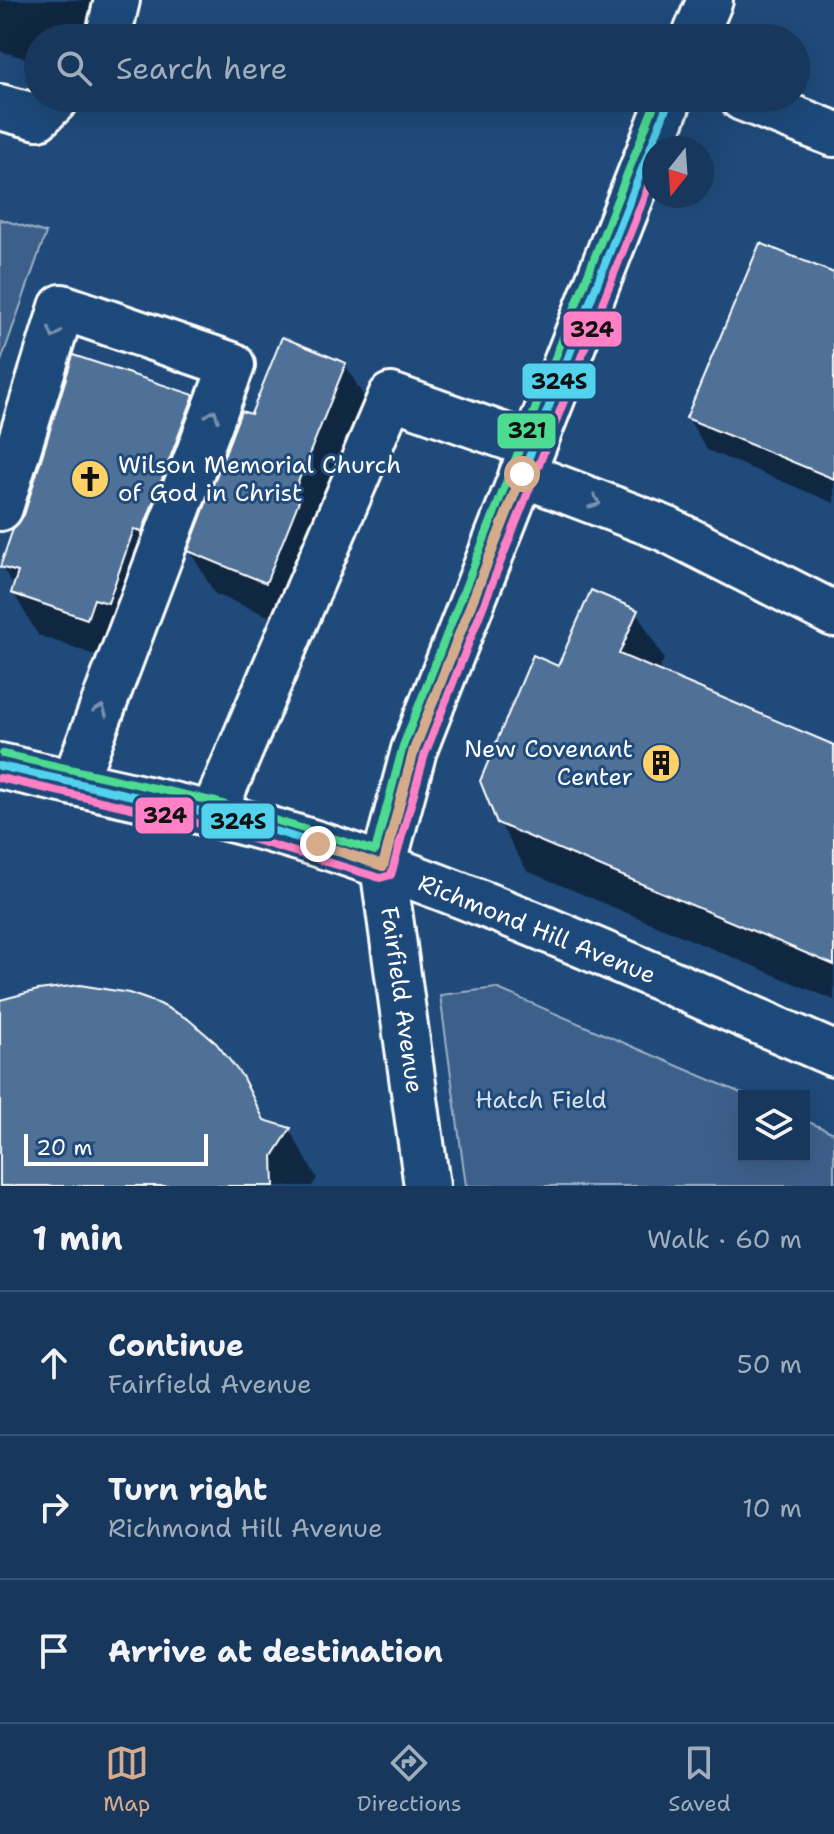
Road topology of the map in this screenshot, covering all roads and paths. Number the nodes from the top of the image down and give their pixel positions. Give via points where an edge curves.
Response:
1 (117, 0) edge
2 (710, 0) edge
3 (111, 24) edge
4 (700, 24) edge
5 (0, 107) edge
6 (43, 112) edge
7 (665, 112) edge
8 (778, 112) edge
9 (834, 134) edge
10 (528, 460) junction
11 (0, 508) edge
12 (834, 614) edge
13 (0, 766) edge
14 (74, 783) junction
15 (213, 814) junction
16 (383, 866) junction
17 (833, 1051) edge
18 (427, 1186) edge

1 - 3 main road
2 - 4 main road
5 - 6 main road via 38,117
7 - 10 main road, Fairfield Avenue
8 - 9 main road
10 -> 12 main road
10 - 15 main road via 391,396
10 - 16 main road, Fairfield Avenue via 414,750
14 -> 11 main road via 232,365 62,307
13 - 14 main road, Richmond Hill Avenue
14 - 15 main road, Richmond Hill Avenue
15 - 16 main road, Richmond Hill Avenue
16 - 17 main road, Richmond Hill Avenue
16 - 18 main road, Fairfield Avenue

